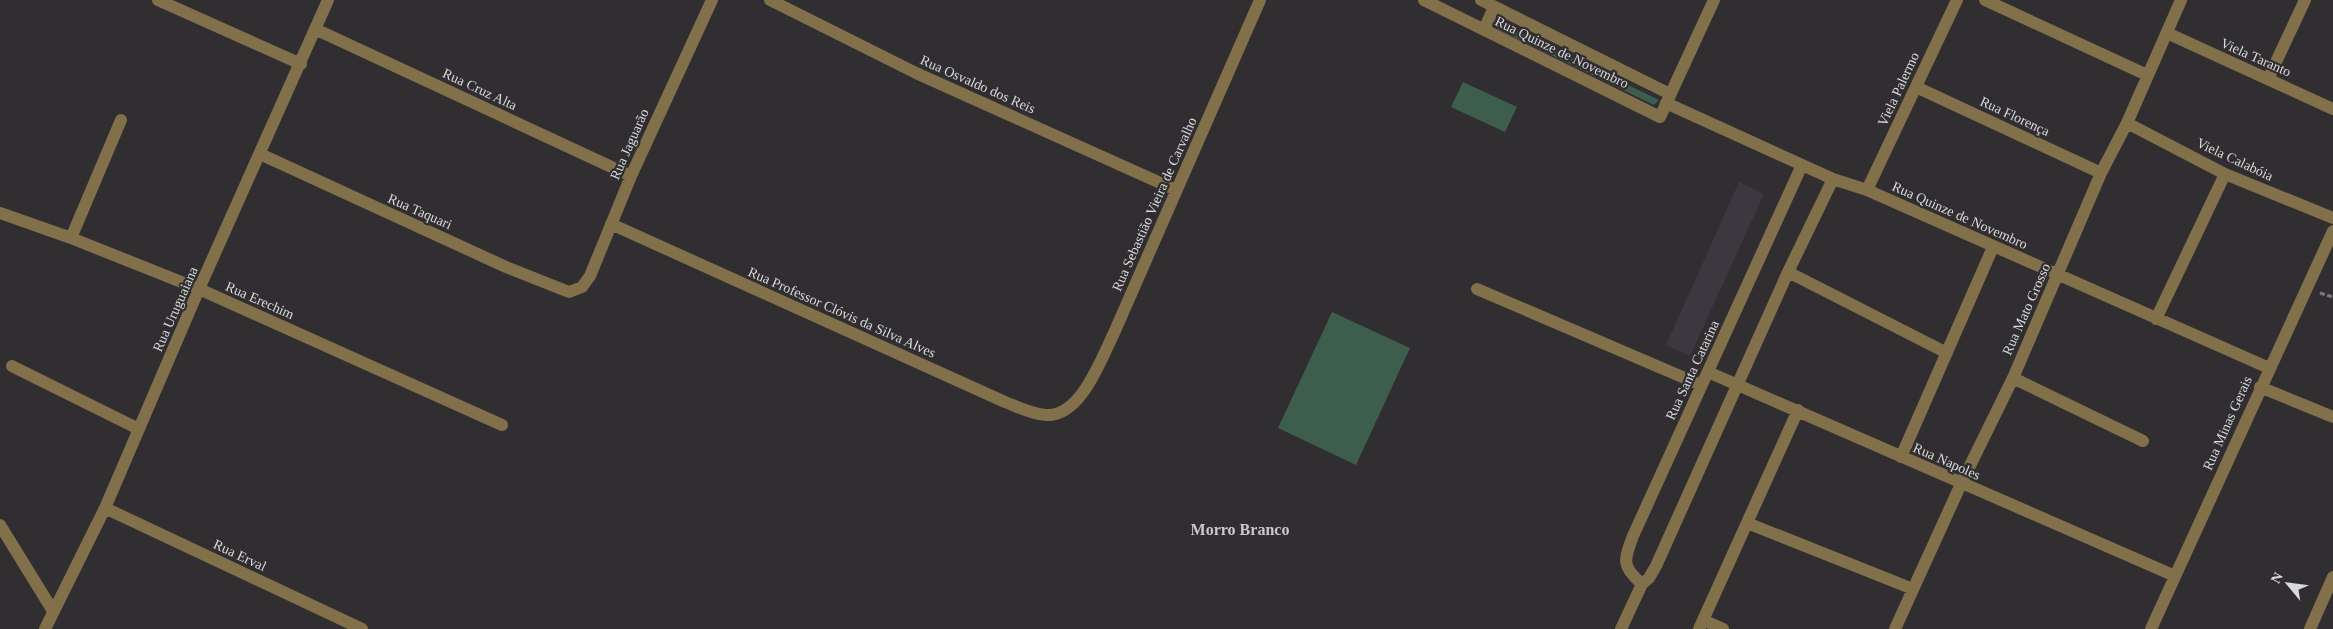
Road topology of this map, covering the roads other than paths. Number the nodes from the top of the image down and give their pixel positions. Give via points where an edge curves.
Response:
1 (158, 0) edge
2 (328, 0) edge
3 (712, 0) edge
4 (770, 0) edge
5 (1260, 0) edge
6 (1424, 0) edge
7 (1481, 0) edge
8 (1714, 0) edge
9 (1957, 0) edge
10 (1985, 0) edge
11 (2182, 0) edge
12 (2305, 0) edge
13 (1494, 7) junction
14 (315, 30) junction
15 (1484, 30) junction
16 (2166, 33) junction
17 (301, 64) junction
18 (2147, 75) junction
19 (2268, 79) junction
20 (1916, 87) junction
21 (1668, 98) junction
22 (2333, 109) edge
23 (121, 120) dead end
24 (2127, 123) junction
25 (260, 154) junction
26 (1802, 165) junction
27 (2101, 173) junction
28 (2225, 174) junction
29 (631, 176) junction
30 (1833, 179) junction
31 (1176, 190) junction
32 (1867, 190) junction
33 (0, 214) edge
34 (2333, 218) edge
35 (611, 224) junction
36 (2333, 231) edge
37 (71, 238) junction
38 (1993, 246) junction
39 (1788, 272) junction
40 (2058, 275) junction
41 (199, 289) junction
42 (1476, 289) dead end
43 (569, 292) joint
44 (2156, 320) junction
45 (1947, 352) junction
46 (12, 366) dead end
47 (2269, 368) junction
48 (1708, 372) junction
49 (2013, 378) junction
50 (1738, 385) junction
51 (1701, 386) junction
52 (2260, 387) junction
53 (1798, 410) junction
54 (1062, 413) joint
55 (2333, 416) edge
56 (502, 425) dead end
57 (139, 429) junction
58 (2143, 441) dead end
59 (1901, 457) junction
60 (1961, 484) junction
61 (106, 508) junction
62 (1747, 523) junction
63 (0, 525) edge
64 (2175, 576) junction
65 (2333, 577) edge
66 (1642, 584) junction
67 (1913, 589) junction
68 (53, 611) junction
69 (1701, 625) edge
70 (45, 629) edge
71 (362, 629) edge
72 (1621, 629) edge
73 (1724, 629) edge
74 (1896, 629) edge
75 (2150, 629) edge
76 (2310, 629) edge

1 - 17 street
2 - 14 street, Rua Uruguaiana
3 - 29 street, Rua Jaguarão
4 - 31 street, Rua Osvaldo dos Reis via 916,73
5 - 31 street, Rua Sebastião Vieira de Carvalho
6 - 15 street, Rua Quinze de Novembro
7 - 13 street, Rua Quinze de Novembro
8 - 21 street
9 - 20 street, Viela Palermo
10 - 18 street
11 - 16 street, Rua Mato Grosso
12 - 19 street
13 - 15 street
13 - 21 street, Rua Quinze de Novembro
14 - 17 street, Rua Uruguaiana
14 - 29 street, Rua Cruz Alta
15 - 21 street, Rua Quinze de Novembro via 1660,117
16 - 18 street, Rua Mato Grosso
16 - 19 street, Viela Taranto
17 - 25 street, Rua Uruguaiana
18 - 24 street, Rua Mato Grosso
19 - 22 street, Viela Taranto
20 - 27 street, Rua Florença
20 - 32 street, Viela Palermo
21 - 26 street, Rua Quinze de Novembro
23 - 37 street
24 - 27 street, Rua Mato Grosso
24 - 28 street, Viela Calabóia
25 - 41 street, Rua Uruguaiana
25 - 43 street, Rua Taquari via 506,267
26 - 30 street, Rua Quinze de Novembro
26 - 48 street, Rua Santa Catarina
27 - 40 street, Rua Mato Grosso
28 - 34 street, Viela Calabóia
28 - 44 street
29 - 35 street, Rua Jaguarão
30 - 32 street, Rua Quinze de Novembro
30 - 39 street
31 - 54 street, Rua Sebastião Vieira de Carvalho via 1090,382 1069,409
32 - 38 street, Rua Quinze de Novembro
33 - 37 street, Rua Erechim
35 - 43 street, Rua Jaguarão via 590,276 582,287
35 - 54 street, Rua Professor Clóvis da Silva Alves via 1005,402 1045,415
36 - 47 street, Rua Minas Gerais
37 - 41 street, Rua Erechim
38 - 40 street, Rua Quinze de Novembro
38 - 45 street
39 - 45 street
39 - 50 street
40 - 44 street, Rua Quinze de Novembro
40 - 49 street, Rua Mato Grosso
41 - 56 street, Rua Erechim
41 - 57 street, Rua Uruguaiana
42 - 51 street
44 - 47 street, Rua Quinze de Novembro
45 - 59 street
46 - 57 street
47 - 52 street, Rua Minas Gerais
48 - 50 street, Rua Napoles
48 - 51 street, Rua Santa Catarina
49 - 58 street
49 - 60 street, Rua Mato Grosso
50 - 53 street, Rua Napoles
50 - 66 street via 1656,566
51 - 66 street, Rua Santa Catarina via 1626,554 1629,572
52 - 55 street
52 - 64 street, Rua Minas Gerais
53 - 59 street, Rua Napoles
53 - 62 street
57 - 61 street, Rua Uruguaiana
59 - 60 street, Rua Napoles
60 - 64 street, Rua Napoles
60 - 67 street, Rua Mato Grosso
61 - 68 street, Rua Uruguaiana
61 - 71 street, Rua Erval
62 - 67 street
62 - 69 street
63 - 68 street
64 - 75 street, Rua Minas Gerais
65 - 76 street
66 - 72 street
67 - 74 street, Rua Mato Grosso
68 - 70 street, Rua Uruguaiana
69 - 73 street

